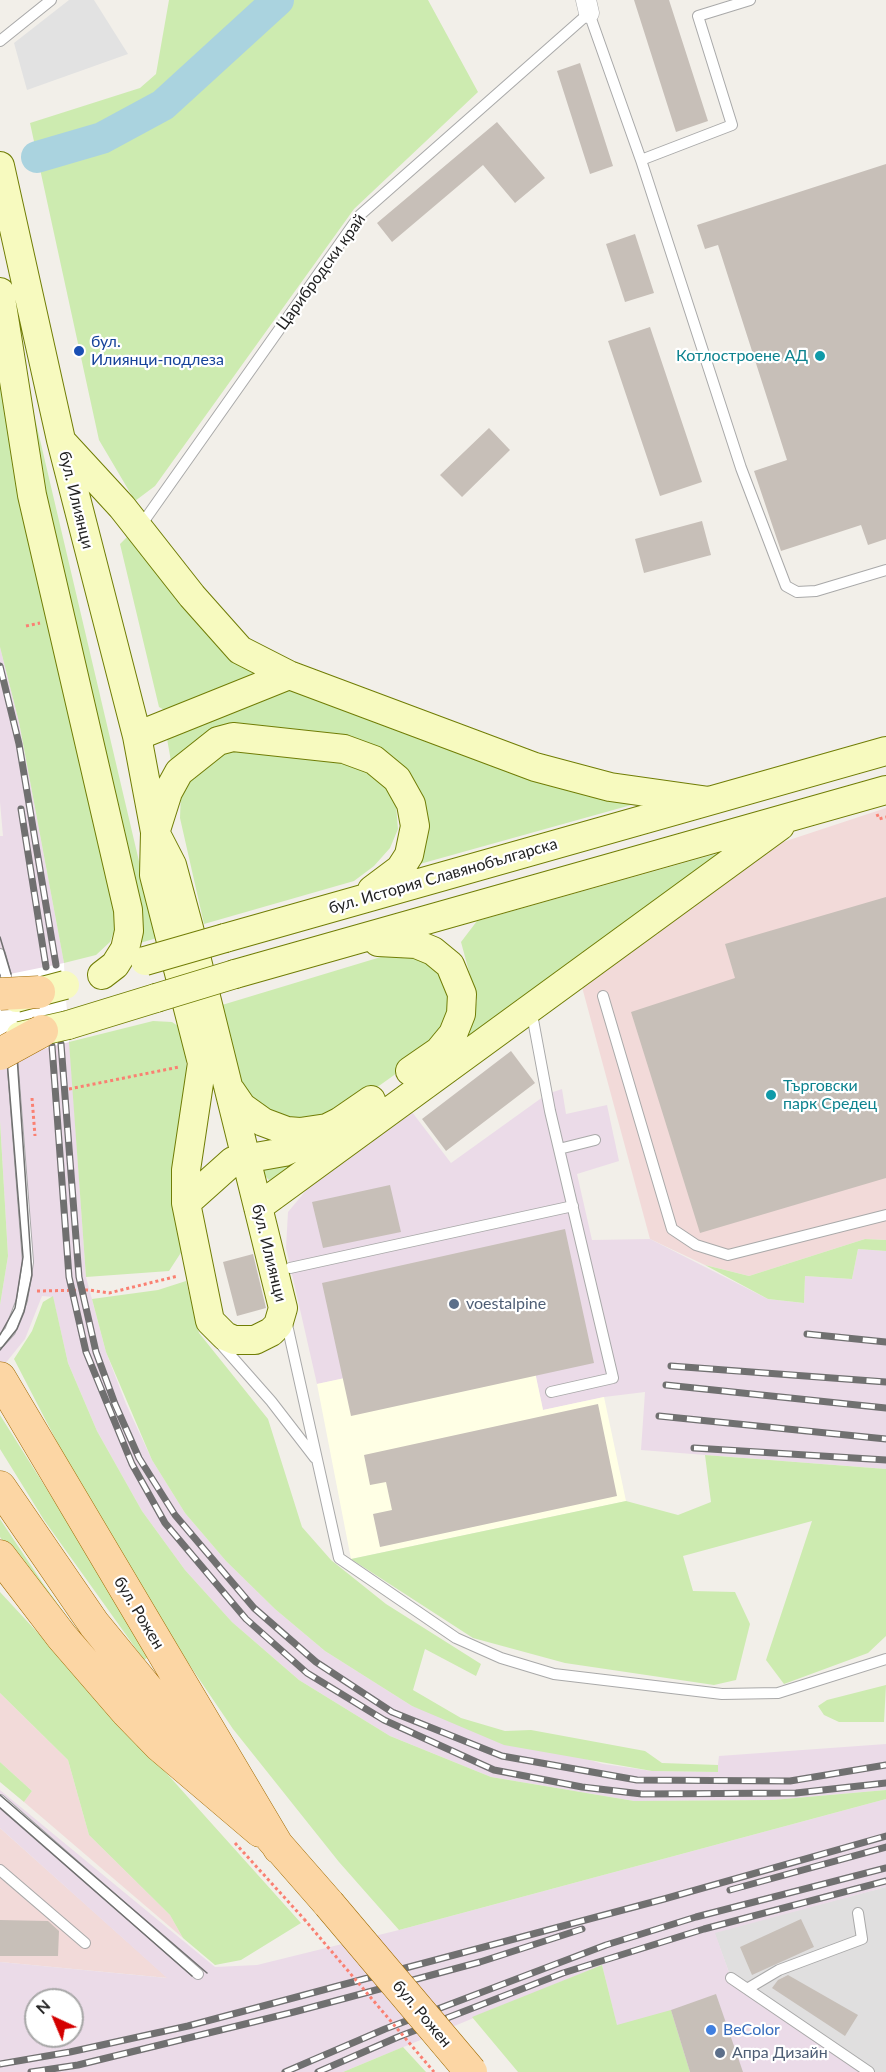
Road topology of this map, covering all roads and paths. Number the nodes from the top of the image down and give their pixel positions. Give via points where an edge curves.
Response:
1 (51, 0) edge
2 (750, 0) edge
3 (587, 6) edge
4 (0, 41) edge
5 (641, 160) junction
6 (0, 166) edge
7 (12, 220) junction
8 (0, 251) edge
9 (0, 292) edge
10 (61, 440) junction
11 (139, 528) junction
12 (886, 570) edge
13 (47, 622) dead end
14 (26, 626) dead end
15 (290, 675) junction
16 (136, 736) junction
17 (886, 751) edge
18 (886, 790) edge
19 (709, 801) junction
20 (796, 815) junction
21 (886, 817) edge
22 (879, 819) dead end
23 (155, 832) junction
24 (354, 900) junction
25 (352, 941) junction
26 (0, 954) edge
27 (102, 975) junction
28 (3, 985) edge
29 (52, 989) junction
30 (603, 996) dead end
31 (0, 1003) edge
32 (531, 1008) junction
33 (55, 1028) joint
34 (4, 1050) edge
35 (202, 1063) junction
36 (228, 1086) junction
37 (69, 1089) dead end
38 (32, 1098) dead end
39 (351, 1115) junction
40 (35, 1136) dead end
41 (595, 1140) dead end
42 (559, 1149) junction
43 (245, 1159) junction
44 (186, 1203) junction
45 (573, 1206) junction
46 (258, 1207) junction
47 (886, 1215) edge
48 (291, 1268) dead end
49 (200, 1269) junction
50 (39, 1291) dead end
51 (283, 1308) junction
52 (210, 1321) junction
53 (0, 1342) edge
54 (2, 1382) edge
55 (551, 1392) dead end
56 (318, 1462) junction
57 (0, 1487) edge
58 (0, 1557) edge
59 (886, 1659) edge
60 (0, 1800) edge
61 (279, 1848) junction
62 (0, 1870) edge
63 (316, 1912) junction
64 (858, 1913) dead end
65 (85, 1943) dead end
66 (198, 1974) dead end
67 (731, 1978) dead end
68 (747, 1989) junction
69 (434, 2072) edge
70 (471, 2072) edge
71 (869, 2072) edge

1 - 4 lane
2 - 5 lane via 698,16 732,125
3 - 5 lane
3 - 11 lane, Царибродски край via 360,215
5 - 12 lane via 741,468 786,586 797,592 816,591
6 - 7 main road, бул. Илиянци
7 - 8 main road
7 - 10 main road, бул. Илиянци
9 - 27 main road via 32,495 128,910 125,949 115,965
10 - 11 main road
10 - 16 main road, бул. Илиянци
11 - 15 main road via 240,650
13 - 14 path
15 - 16 main road
15 - 19 main road via 535,767 610,787
16 - 23 main road, бул. Илиянци
17 - 19 main road, бул. История Славянобългарска
18 - 20 main road
19 - 24 main road, бул. История Славянобългарска
20 - 25 main road
20 - 32 main road
21 - 22 path
23 - 24 main road via 179,772 218,741 233,737 344,749 374,760 397,779 411,804 415,826 409,855 400,869
23 - 35 main road, бул. Илиянци via 154,875
23 - 36 main road, бул. Илиянци via 172,865
24 - 27 main road, бул. История Славянобългарска, bridge
25 - 33 main road, bridge
25 - 39 main road via 406,942 433,951 455,974 462,1004 453,1035 439,1051
26 - 28 lane
27 - 29 main road, бул. История Славянобългарска
28 - 29 main road, bridge
29 - 31 main road, бул. История Славянобългарска, bridge
30 - 47 lane via 672,1228 696,1245 728,1256
32 - 42 lane
32 - 46 main road
33 - 34 main road, bridge
34 - 53 lane via 28,1262 22,1300 10,1331
35 - 37 path
35 - 44 main road, бул. Илиянци via 186,1170
36 - 39 main road via 252,1115 287,1131 327,1128
36 - 43 main road, бул. Илиянци
38 - 40 path
39 - 43 main road via 302,1145
41 - 42 lane
42 - 45 lane
43 - 44 main road via 222,1169
43 - 46 main road, бул. Илиянци
44 - 49 main road, бул. Илиянци
45 - 48 lane
45 - 55 lane via 613,1378
46 - 51 main road, бул. Илиянци
49 - 50 path via 109,1293
49 - 52 main road, бул. Илиянци
51 - 52 main road, бул. Илиянци via 271,1332 255,1340 234,1340
51 - 56 lane
52 - 56 lane via 221,1346 271,1401
54 - 61 main road, бул. Рожен
56 - 59 lane via 339,1558 437,1627 501,1659 581,1678 722,1694 778,1693
57 - 61 main road, бул. Рожен via 130,1670
58 - 61 main road, бул. Рожен via 62,1637 160,1746
60 - 66 lane
61 - 63 main road, бул. Рожен
62 - 65 lane
63 - 69 path, bridge
63 - 70 main road, бул. Рожен, bridge
64 - 68 lane via 862,1939 779,1970
67 - 68 lane
68 - 71 lane

